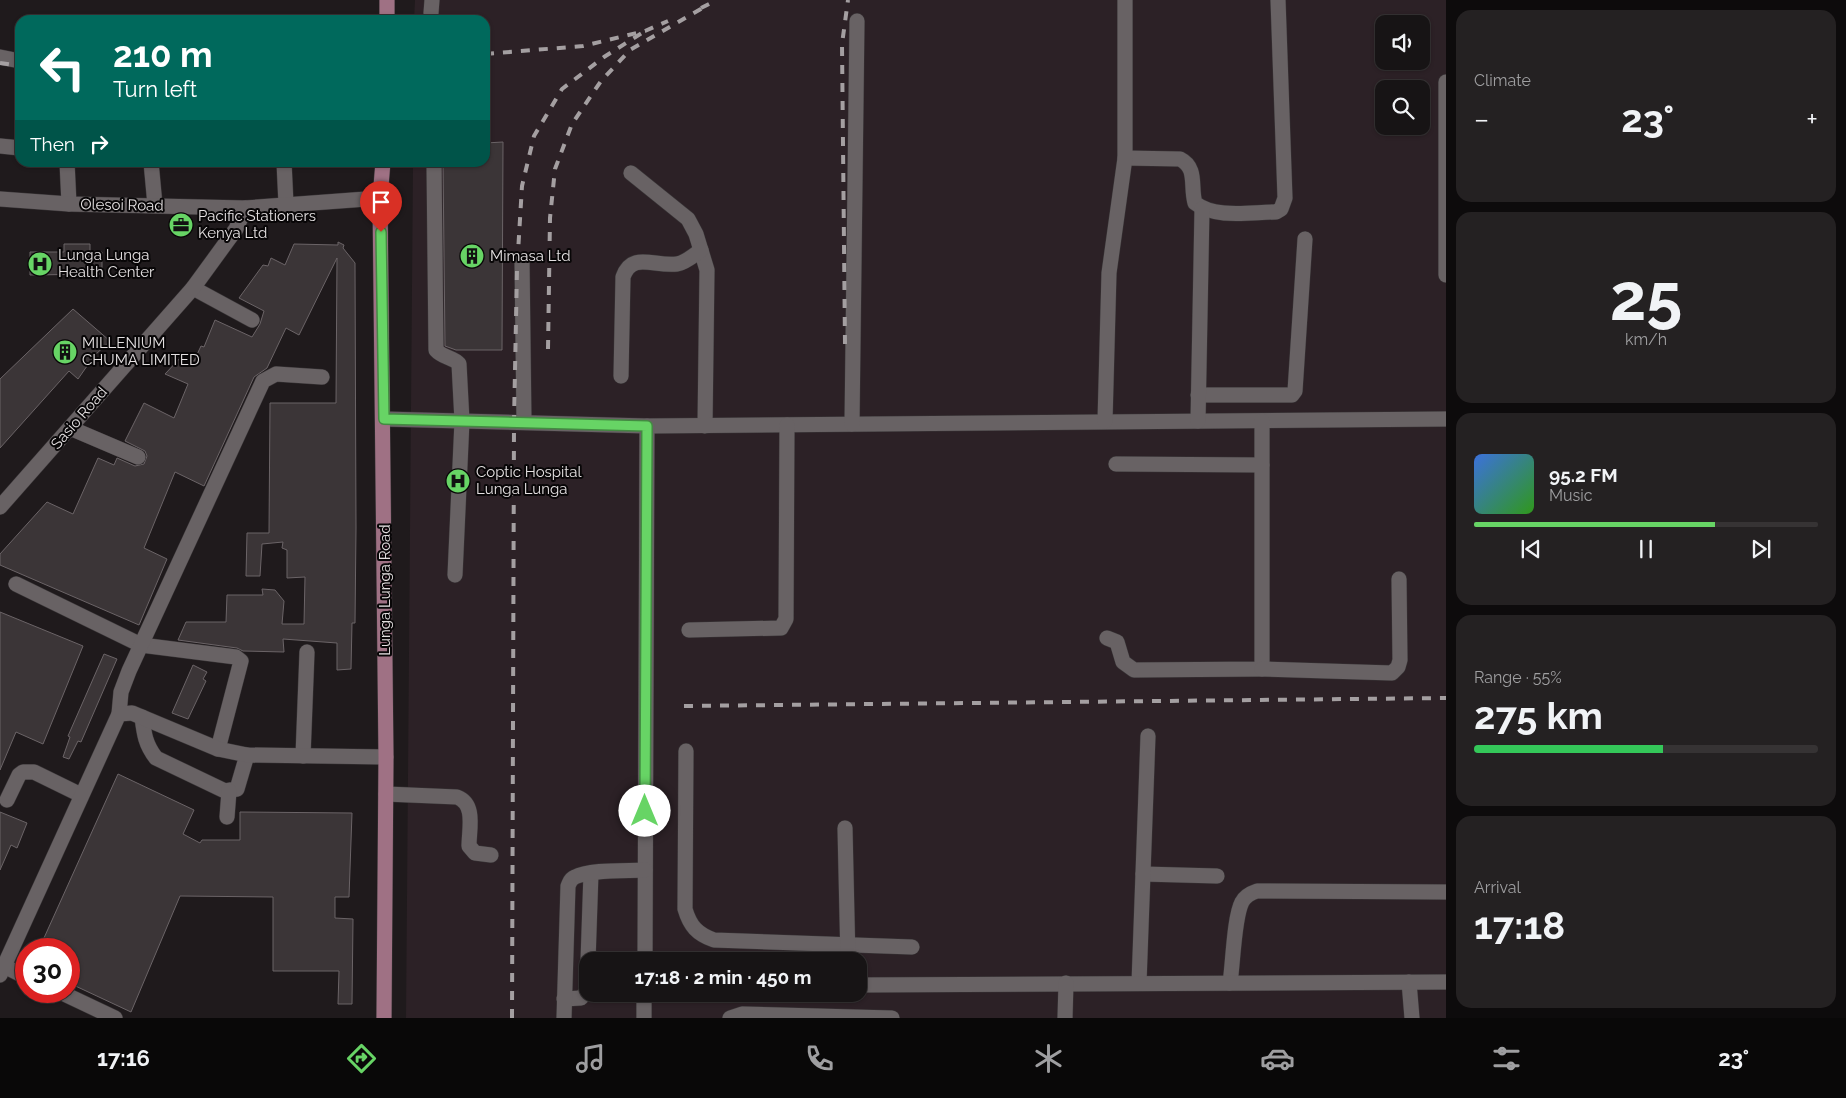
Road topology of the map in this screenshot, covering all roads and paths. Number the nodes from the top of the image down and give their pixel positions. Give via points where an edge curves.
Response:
1 (387, 0) edge
2 (1125, 0) edge
3 (1278, 0) edge
4 (387, 15) edge
5 (858, 21) dead end
6 (0, 57) edge
7 (15, 60) edge
8 (1446, 82) edge
9 (0, 146) edge
10 (15, 148) edge
11 (1125, 158) junction
12 (68, 167) edge
13 (151, 167) edge
14 (284, 167) edge
15 (383, 167) edge
16 (434, 167) edge
17 (632, 173) dead end
18 (380, 198) junction
19 (0, 199) edge
20 (69, 204) junction
21 (286, 204) junction
22 (155, 205) junction
23 (244, 208) junction
24 (1202, 209) junction
25 (1305, 239) dead end
26 (701, 250) junction
27 (522, 260) dead end
28 (1446, 275) edge
29 (193, 288) junction
30 (252, 320) dead end
31 (621, 376) dead end
32 (322, 377) dead end
33 (1198, 395) junction
34 (384, 419) junction
35 (1446, 419) edge
36 (462, 421) junction
37 (1198, 421) junction
38 (1262, 421) junction
39 (524, 422) junction
40 (1105, 422) junction
41 (852, 424) junction
42 (787, 425) junction
43 (647, 426) junction
44 (705, 426) junction
45 (70, 428) junction
46 (138, 457) dead end
47 (1116, 464) dead end
48 (1262, 465) junction
49 (0, 506) edge
50 (455, 576) dead end
51 (1399, 579) dead end
52 (16, 584) dead end
53 (689, 630) dead end
54 (1107, 638) dead end
55 (141, 645) junction
56 (307, 652) dead end
57 (1262, 669) junction
58 (119, 714) junction
59 (142, 716) junction
60 (1148, 736) dead end
61 (218, 749) junction
62 (686, 751) dead end
63 (247, 755) junction
64 (303, 756) junction
65 (386, 757) junction
66 (229, 791) junction
67 (81, 794) junction
68 (386, 794) junction
69 (7, 800) dead end
70 (227, 817) dead end
71 (845, 828) dead end
72 (491, 855) dead end
73 (645, 870) junction
74 (591, 874) junction
75 (1143, 874) junction
76 (1217, 876) dead end
77 (1446, 892) edge
78 (848, 944) junction
79 (912, 946) dead end
80 (588, 952) edge
81 (645, 952) edge
82 (848, 952) edge
83 (2, 970) edge
84 (15, 974) edge
85 (1409, 982) junction
86 (1446, 982) edge
87 (1066, 983) junction
88 (1139, 983) junction
89 (1230, 983) junction
90 (867, 985) edge
91 (579, 998) edge
92 (564, 999) junction
93 (80, 1001) edge
94 (644, 1002) edge
95 (115, 1018) edge
96 (384, 1018) edge
97 (564, 1018) edge
98 (644, 1018) edge
99 (730, 1018) edge
100 (892, 1018) edge
101 (1065, 1018) edge
102 (1412, 1018) edge

1 - 4 main road
2 - 11 street
3 - 24 street via 1285,198 1281,209 1276,212 1216,212
5 - 41 street
6 - 7 street
8 - 28 street
9 - 10 street
11 - 24 street via 1180,159 1185,162 1192,172 1195,203
11 - 40 street via 1109,273
12 - 20 street
13 - 22 street
14 - 21 street
15 - 18 main road, Lunga Lunga Road
16 - 36 street via 436,350 459,364
17 - 26 street via 688,219
18 - 21 street, Olesoi Road
18 - 34 main road, Lunga Lunga Road
19 - 20 street, Olesoi Road
20 - 22 street, Olesoi Road
21 - 23 street, Olesoi Road
22 - 23 street, Olesoi Road
23 - 29 street, Sasio Road via 231,236
24 - 33 street
25 - 33 street via 1295,390 1292,395
26 - 31 street via 680,264 634,262 626,267
26 - 44 street via 707,270
27 - 39 street
29 - 30 street
29 - 45 street, Sasio Road
32 - 55 street via 276,374 263,381
33 - 37 street
34 - 36 street
34 - 65 main road, Lunga Lunga Road
35 - 38 street
36 - 39 street
36 - 50 street
37 - 38 street
37 - 40 street
38 - 48 street
39 - 43 street
40 - 41 street
41 - 42 street
42 - 44 street
42 - 53 street via 786,619 781,628
43 - 44 street
43 - 73 street
45 - 46 street
45 - 49 street, Sasio Road
47 - 48 street
48 - 57 street
51 - 57 street via 1400,660 1392,672
52 - 55 street
54 - 57 street via 1117,642 1123,662 1134,670
55 - 58 street via 121,692
55 - 61 street via 236,657 241,661
56 - 64 street
58 - 59 street
58 - 67 street
59 - 61 street
59 - 66 street via 144,738 156,758
60 - 75 street
61 - 63 street
62 - 78 street via 685,909 688,921 700,935 714,940
63 - 64 street
63 - 66 street via 240,785
64 - 65 street
65 - 68 main road, Lunga Lunga Road
66 - 70 street
67 - 69 street via 28,771 19,775
67 - 83 street
68 - 72 street via 457,796 464,799 469,809 469,846 475,853
68 - 96 main road, Lunga Lunga Road
71 - 78 street
73 - 74 street
73 - 81 street
74 - 80 street
74 - 92 street via 576,876 568,886
75 - 76 street
75 - 88 street
77 - 89 street via 1257,891 1248,894 1239,913
78 - 79 street
78 - 82 street
83 - 84 street
85 - 86 street
85 - 89 street
85 - 102 street
87 - 88 street
87 - 90 street
87 - 101 street
88 - 89 street
91 - 92 street
92 - 97 street
93 - 95 street
94 - 98 street
99 - 100 street via 742,1014

